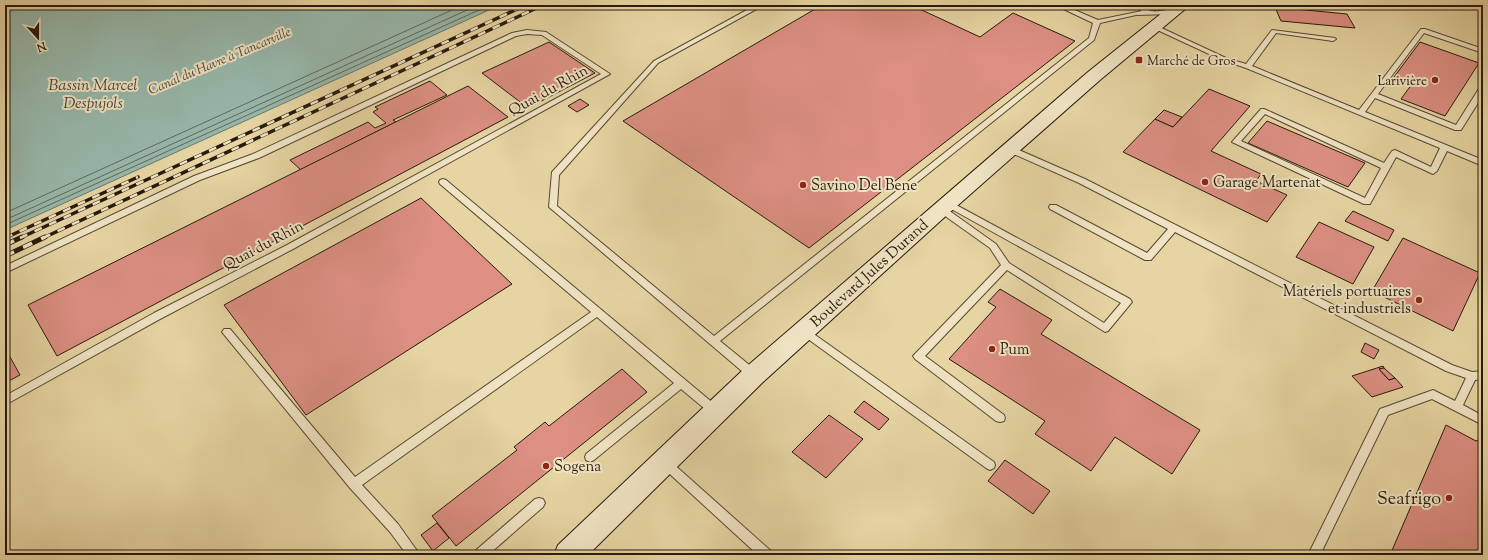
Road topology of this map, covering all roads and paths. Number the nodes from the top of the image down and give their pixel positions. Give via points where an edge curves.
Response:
1 (761, 5) edge
2 (1058, 5) edge
3 (1133, 5) edge
4 (1145, 5) edge
5 (1165, 11) edge
6 (1097, 22) junction
7 (1333, 39) dead end
8 (1483, 51) edge
9 (1248, 67) junction
10 (1483, 88) edge
11 (1374, 94) junction
12 (1360, 113) junction
13 (1445, 147) junction
14 (1010, 149) junction
15 (1483, 163) edge
16 (1386, 167) junction
17 (443, 182) dead end
18 (944, 206) junction
19 (1053, 207) dead end
20 (1174, 228) junction
21 (1006, 265) junction
22 (5, 270) edge
23 (598, 312) junction
24 (804, 331) junction
25 (227, 332) dead end
26 (714, 342) junction
27 (754, 375) junction
28 (1483, 375) edge
29 (1472, 376) junction
30 (681, 383) junction
31 (5, 401) edge
32 (1457, 407) junction
33 (716, 412) junction
34 (1000, 418) dead end
35 (1483, 421) edge
36 (590, 457) dead end
37 (664, 462) junction
38 (990, 465) dead end
39 (354, 484) junction
40 (539, 503) dead end
41 (414, 555) edge
42 (479, 555) edge
43 (568, 555) edge
44 (767, 555) edge
45 (1314, 555) edge

1 - 26 lane via 656,62 555,174 553,206
2 - 6 lane
3 - 5 lane
4 - 5 lane
5 - 6 lane via 1136,13
5 - 9 lane via 1224,59
5 - 14 main road, Boulevard Jules Durand
6 - 26 lane via 1092,39
7 - 9 lane via 1274,31
8 - 11 lane via 1423,30
9 - 12 lane
10 - 11 lane via 1458,128
11 - 12 lane
12 - 13 lane
13 - 15 lane
13 - 16 lane via 1433,171 1395,153
14 - 18 main road, Boulevard Jules Durand
14 - 20 lane via 1082,181
16 - 16 lane via 1264,111 1236,142 1367,202
17 - 23 lane
18 - 21 lane via 993,246
18 - 21 lane via 1127,302 1105,328
18 - 24 main road, Boulevard Jules Durand
19 - 20 lane via 1148,258
20 - 29 lane via 1449,368
21 - 34 lane via 918,356
22 - 31 lane, Quai du Rhin via 197,178 256,156 514,34 544,33 606,74 290,247 157,316
23 - 30 lane
23 - 39 lane
24 - 27 main road, Boulevard Jules Durand
24 - 38 lane
25 - 39 lane
26 - 27 lane
27 - 33 main road, Boulevard Jules Durand
28 - 29 lane
29 - 32 lane
30 - 33 lane
30 - 36 lane
32 - 35 lane
32 - 45 lane via 1433,394 1384,412
33 - 37 main road, Boulevard Jules Durand
37 - 43 main road, Boulevard Jules Durand
37 - 44 lane
39 - 41 lane via 394,528
40 - 42 lane

